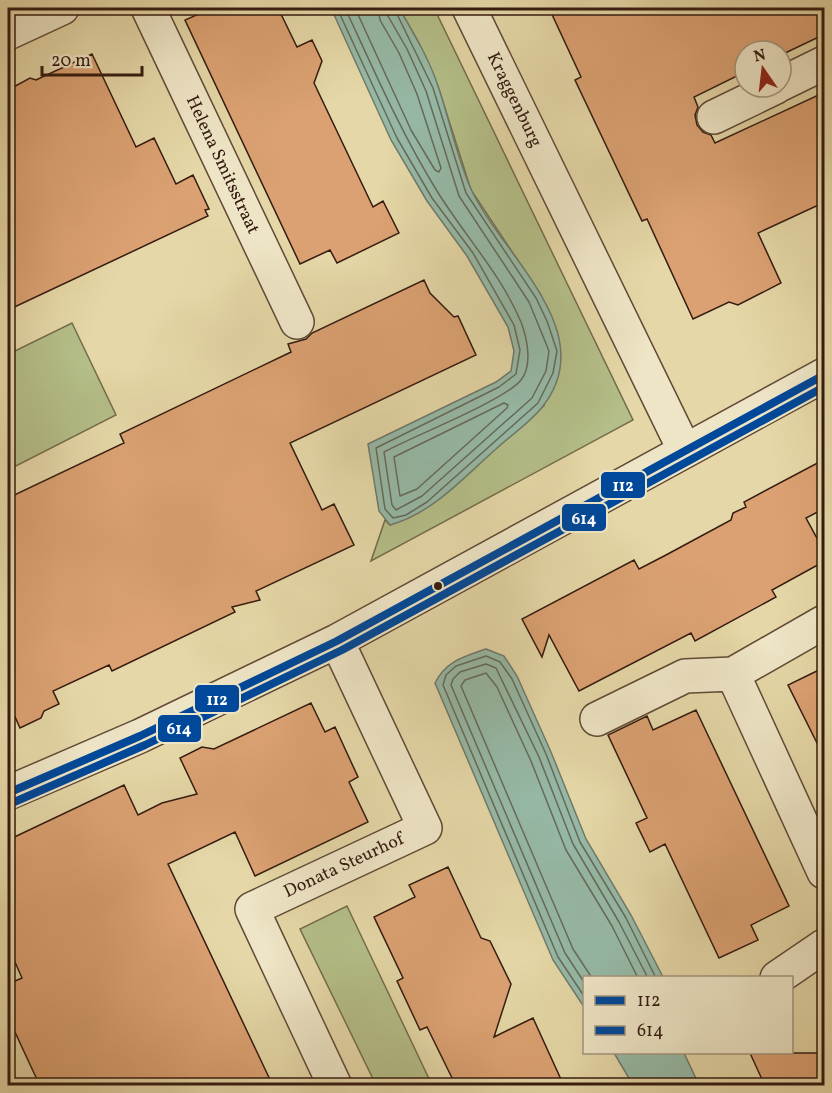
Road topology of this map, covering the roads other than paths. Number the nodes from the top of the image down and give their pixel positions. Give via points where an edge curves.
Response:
1 (62, 8) edge
2 (148, 8) edge
3 (469, 8) edge
4 (8, 33) edge
5 (825, 63) edge
6 (793, 78) edge
7 (751, 99) edge
8 (714, 117) dead end
9 (297, 322) dead end
10 (825, 375) edge
11 (685, 451) junction
12 (825, 622) edge
13 (337, 641) junction
14 (733, 674) junction
15 (597, 720) dead end
16 (8, 793) edge
17 (825, 872) edge
18 (825, 946) edge
19 (780, 976) edge
20 (335, 1086) edge

1 - 4 street
2 - 9 street, Helena Smitsstraat
3 - 11 street, Kraggenburg
5 - 6 street
7 - 8 street
10 - 11 street
11 - 13 street
12 - 14 street
13 - 16 street via 140,736
13 - 20 street, Donata Steurhof via 425,828 252,909
14 - 15 street via 685,676
14 - 17 street
18 - 19 street

